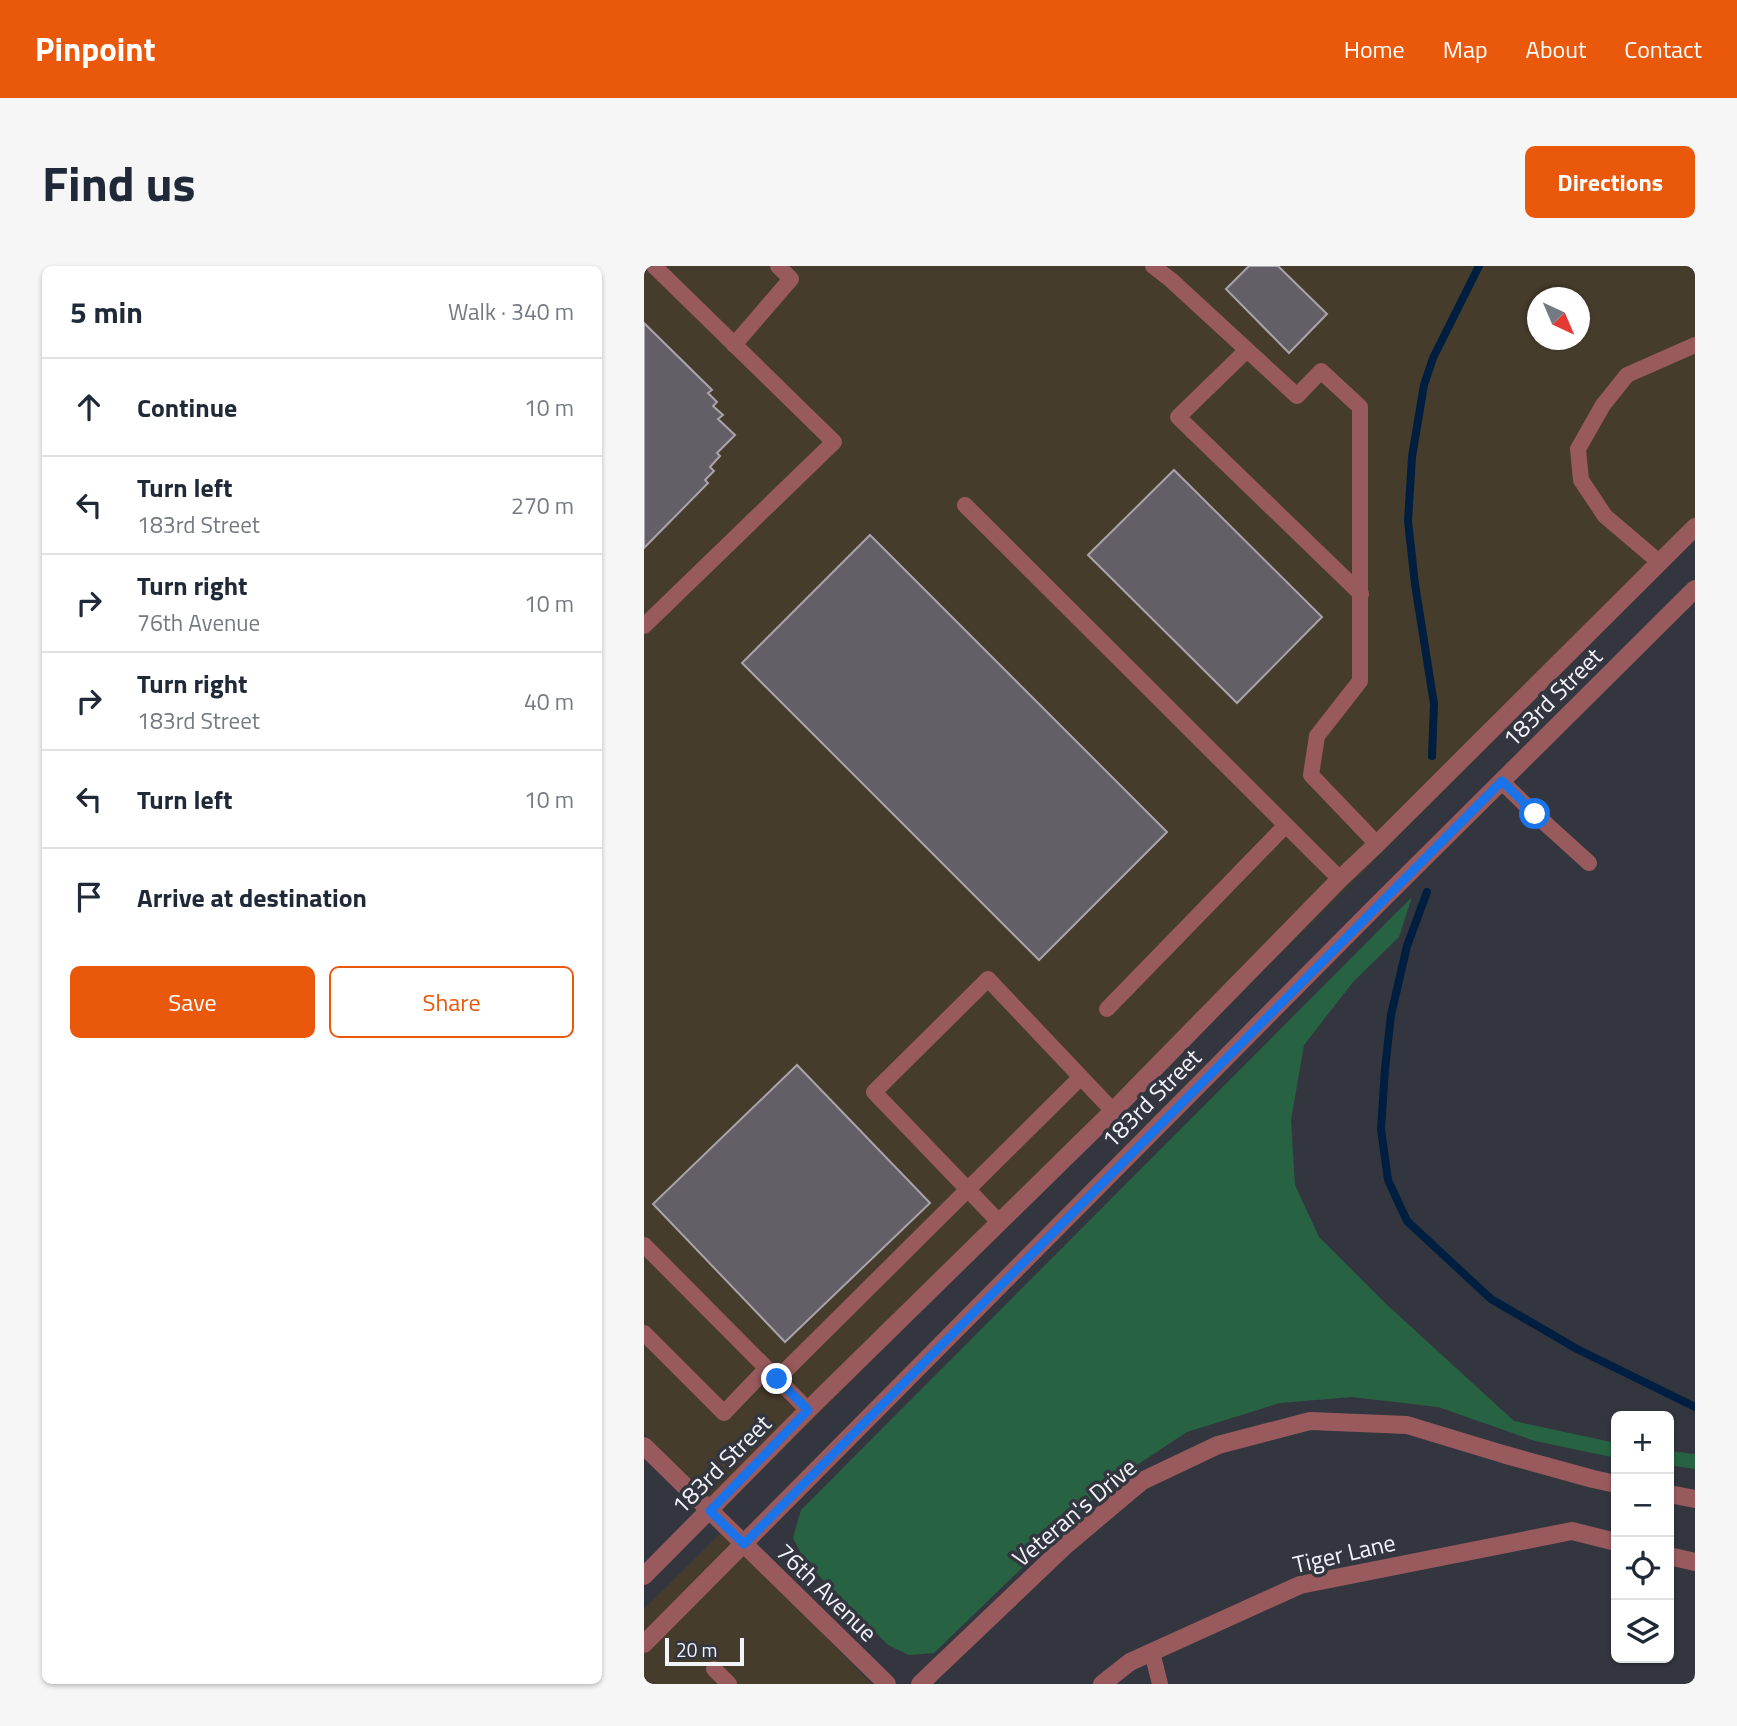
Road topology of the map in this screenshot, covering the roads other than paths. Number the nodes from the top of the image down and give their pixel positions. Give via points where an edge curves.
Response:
1 (654, 266) edge
2 (778, 266) edge
3 (1153, 266) edge
4 (734, 345) junction
5 (1695, 345) edge
6 (1247, 350) junction
7 (965, 505) dead end
8 (1695, 527) edge
9 (1659, 562) junction
10 (1695, 589) edge
11 (1361, 594) junction
12 (644, 626) edge
13 (1502, 781) junction
14 (1286, 825) junction
15 (1377, 844) junction
16 (1589, 863) dead end
17 (1340, 879) junction
18 (1107, 1009) dead end
19 (1081, 1077) junction
20 (1112, 1111) junction
21 (966, 1189) junction
22 (999, 1222) junction
23 (644, 1245) edge
24 (644, 1333) edge
25 (771, 1374) junction
26 (808, 1410) junction
27 (644, 1446) edge
28 (1611, 1483) edge
29 (1674, 1495) edge
30 (1695, 1499) edge
31 (710, 1511) junction
32 (1611, 1541) edge
33 (744, 1544) junction
34 (1674, 1557) edge
35 (1695, 1562) edge
36 (644, 1576) edge
37 (644, 1644) edge
38 (1152, 1652) junction
39 (714, 1669) dead end
40 (729, 1684) edge
41 (887, 1684) edge
42 (920, 1684) edge
43 (1102, 1684) edge
44 (1160, 1684) edge

1 - 4 lane
2 - 4 lane via 791,279
3 - 6 lane
4 - 12 lane via 834,442
5 - 9 lane via 1627,375 1578,449 1581,480 1605,516
6 - 11 lane via 1297,396 1321,371 1360,407
6 - 11 lane via 1178,417
7 - 14 lane
8 - 9 street, 183rd Street
9 - 15 street, 183rd Street
10 - 13 street, 183rd Street
11 - 15 lane via 1360,681 1317,736 1311,775
13 - 16 lane
13 - 33 street, 183rd Street
14 - 17 lane
14 - 18 lane
15 - 17 street, 183rd Street
17 - 20 street, 183rd Street
19 - 20 lane
19 - 21 lane
19 - 21 lane via 988,979 874,1092
20 - 22 street, 183rd Street
21 - 22 lane
21 - 25 lane
22 - 26 street, 183rd Street
23 - 25 lane
24 - 25 lane via 724,1413
25 - 26 lane
26 - 31 street, 183rd Street
27 - 31 street, 76th Avenue
28 - 42 street, Veteran's Drive via 1407,1426 1310,1421 1218,1444 1142,1481 1066,1545
29 - 30 street
31 - 33 street, 76th Avenue
31 - 36 street, 183rd Street
32 - 38 street, Tiger Lane via 1572,1531 1300,1585
33 - 37 street, 183rd Street
33 - 41 street, 76th Avenue
34 - 35 street
38 - 43 street, Tiger Lane
38 - 44 lane
39 - 40 lane

